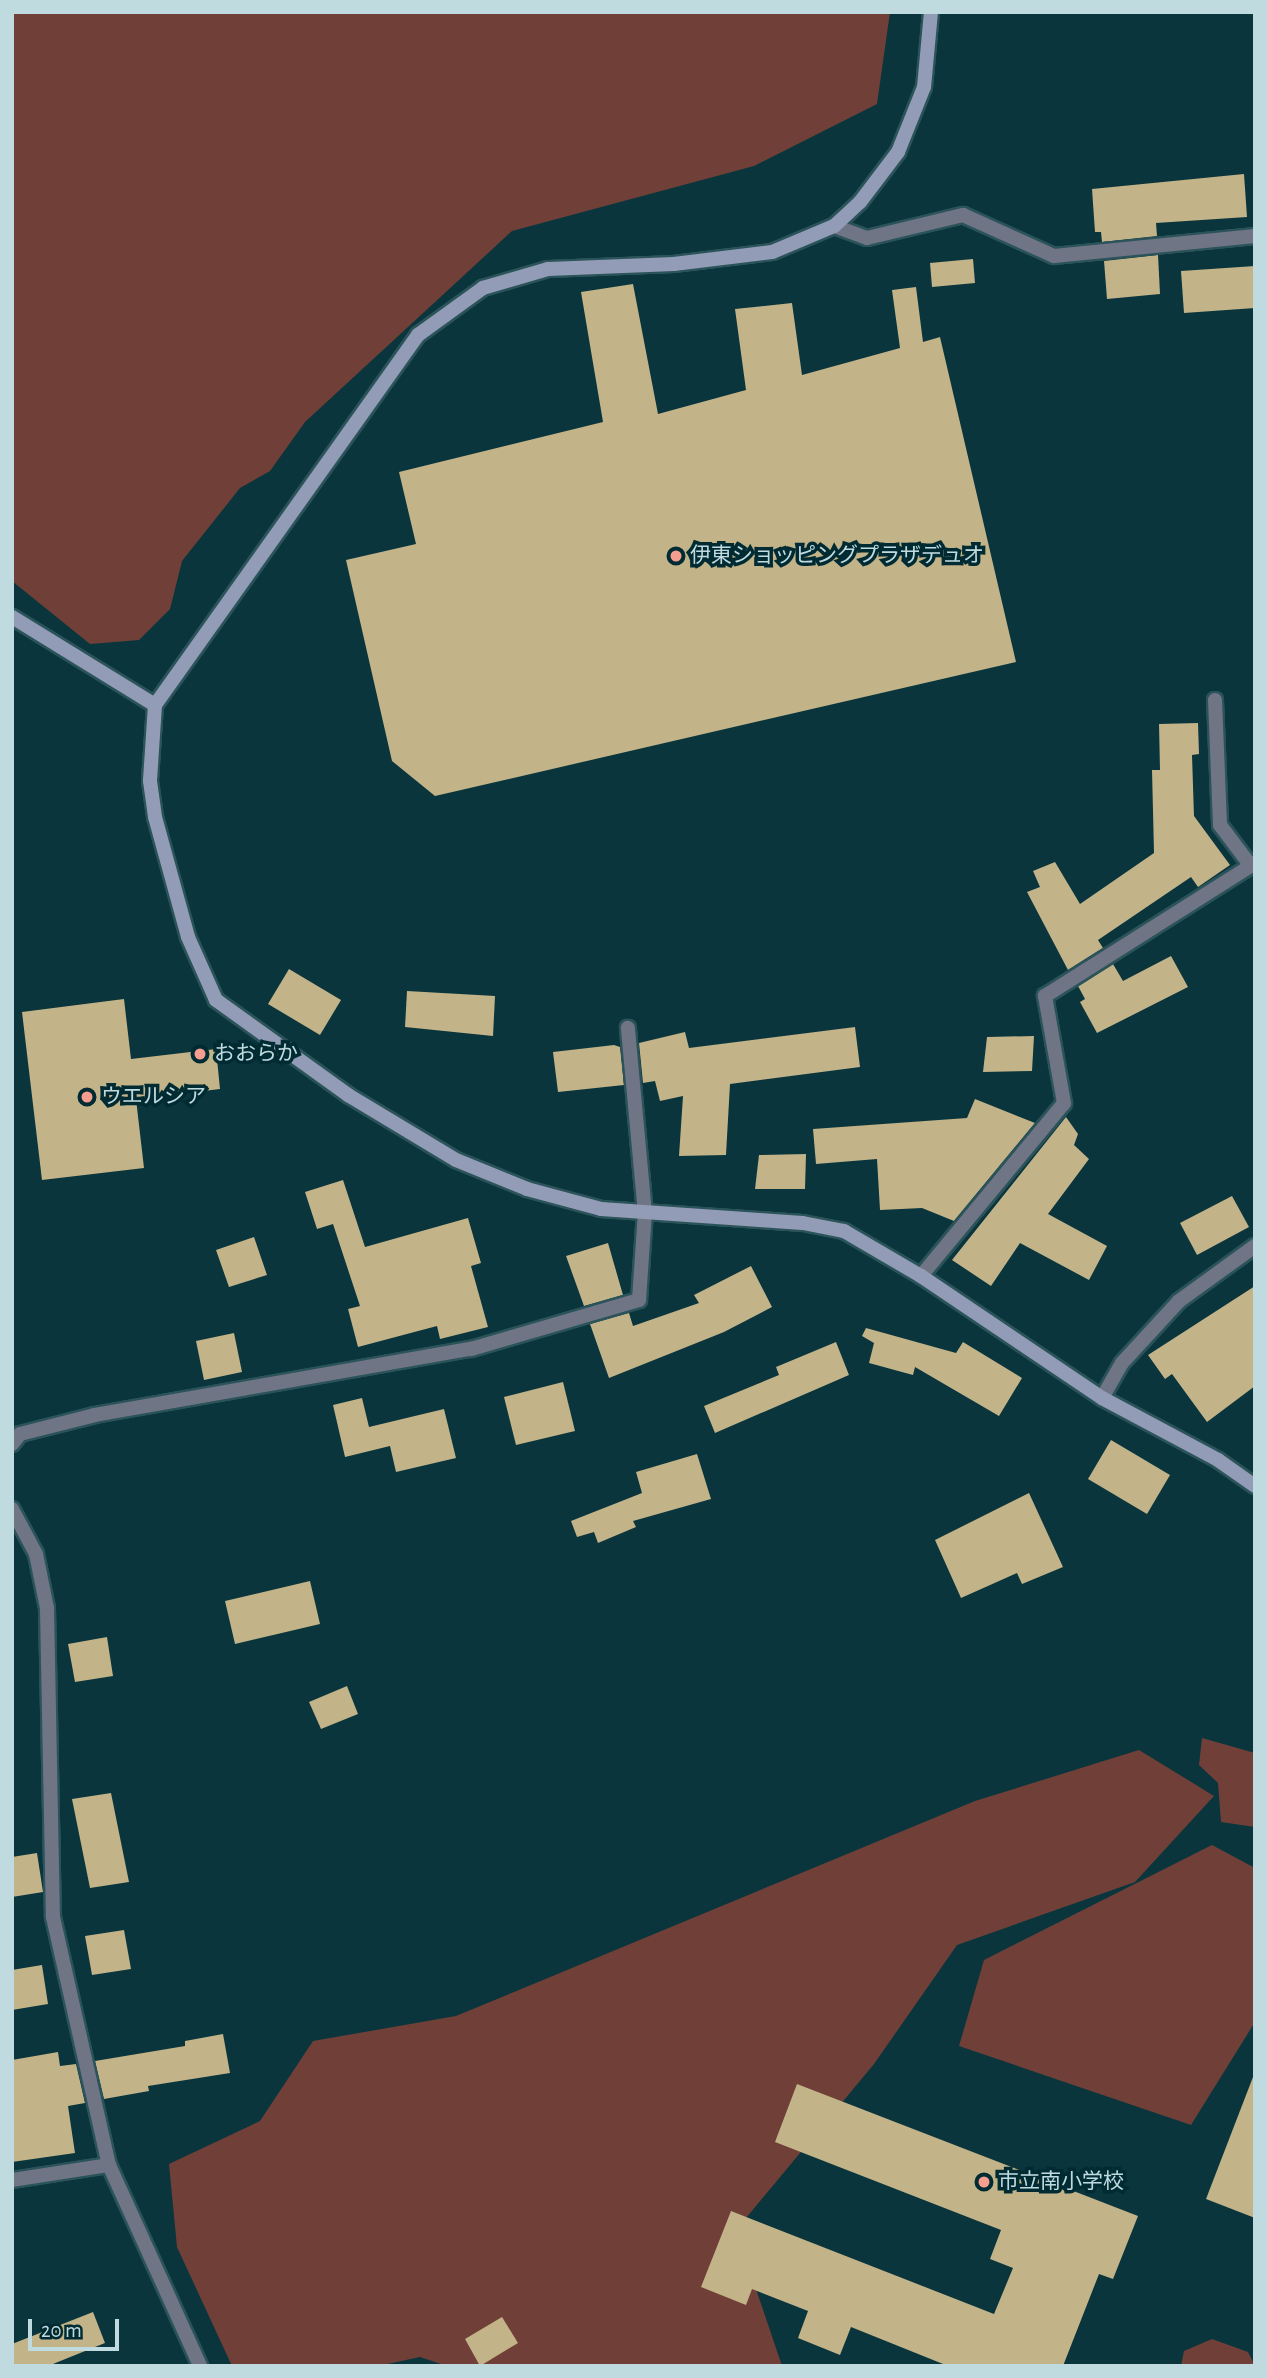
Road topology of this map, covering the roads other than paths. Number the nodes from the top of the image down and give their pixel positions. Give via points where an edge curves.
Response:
1 (931, 12) edge
2 (834, 226) junction
3 (1255, 236) edge
4 (12, 617) edge
5 (1215, 700) dead end
6 (155, 705) junction
7 (1253, 864) edge
8 (628, 1028) dead end
9 (645, 1213) junction
10 (1255, 1246) edge
11 (921, 1276) junction
12 (1102, 1398) junction
13 (12, 1444) edge
14 (1255, 1486) edge
15 (12, 1509) edge
16 (109, 2165) junction
17 (12, 2180) edge
18 (201, 2366) edge

1 - 2 street via 924,87 898,152 860,202
2 - 3 street via 867,238 963,215 1054,256
2 - 6 street via 772,252 674,264 548,269 483,288 418,335
4 - 6 street
5 - 7 street via 1220,825
6 - 9 street via 150,781 155,817 188,937 216,1000 348,1095 456,1160 527,1189 601,1209
7 - 11 street via 1045,996 1064,1102
8 - 9 street
9 - 11 street via 803,1223 844,1231
9 - 13 street via 639,1300 471,1349 95,1415 20,1434
10 - 12 street via 1179,1301 1122,1363
11 - 12 street
12 - 14 street via 1218,1460
15 - 16 street via 36,1555 47,1608 53,1917
16 - 17 street
16 - 18 street

